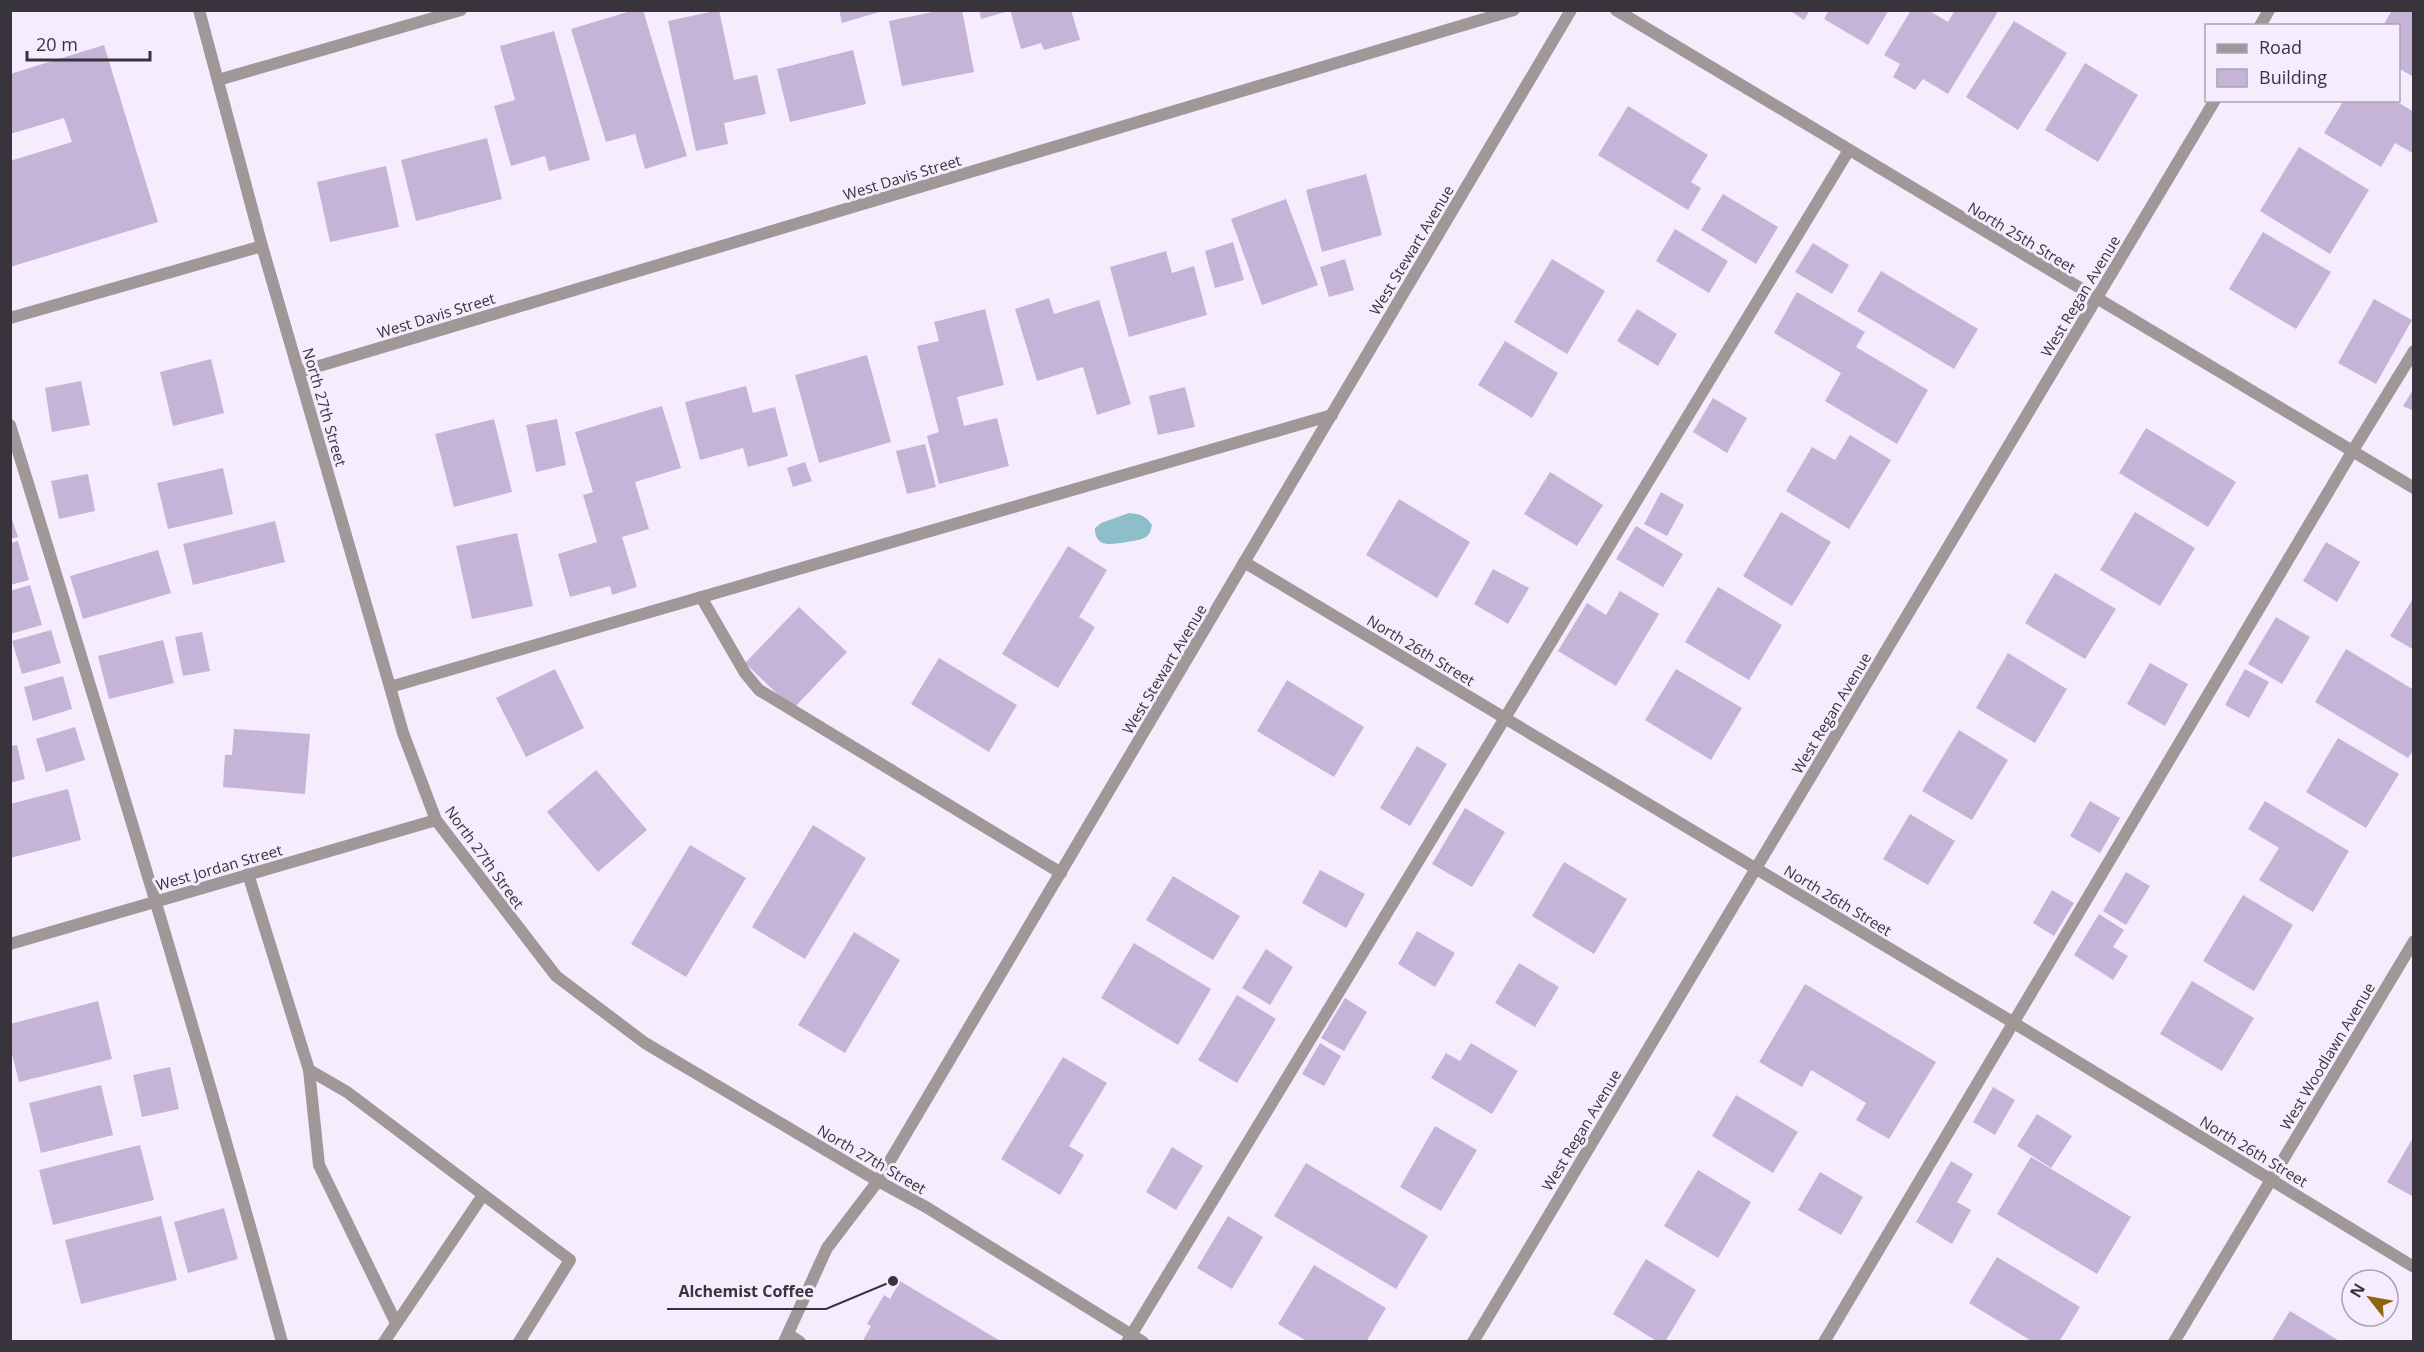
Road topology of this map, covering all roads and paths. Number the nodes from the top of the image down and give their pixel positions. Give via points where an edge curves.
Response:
1 (199, 10) edge
2 (461, 10) edge
3 (1514, 10) edge
4 (1571, 10) edge
5 (1616, 10) edge
6 (2269, 10) edge
7 (2261, 24) edge
8 (218, 80) junction
9 (2214, 102) edge
10 (1849, 150) junction
11 (262, 246) junction
12 (2097, 298) junction
13 (10, 318) edge
14 (2414, 351) edge
15 (299, 372) junction
16 (1332, 415) junction
17 (10, 425) edge
18 (2352, 452) junction
19 (2414, 489) edge
20 (1244, 562) junction
21 (701, 597) junction
22 (390, 687) junction
23 (1505, 718) junction
24 (436, 820) junction
25 (1756, 868) junction
26 (1061, 873) junction
27 (248, 874) junction
28 (157, 901) junction
29 (2414, 940) edge
30 (10, 944) edge
31 (2014, 1023) junction
32 (309, 1070) junction
33 (2271, 1178) junction
34 (878, 1181) junction
35 (483, 1195) junction
36 (2414, 1267) edge
37 (396, 1323) junction
38 (786, 1338) edge
39 (1129, 1338) edge
40 (282, 1341) edge
41 (384, 1341) edge
42 (519, 1341) edge
43 (800, 1341) edge
44 (1143, 1341) edge
45 (1473, 1341) edge
46 (1824, 1341) edge
47 (2174, 1341) edge

1 - 8 street, North 27th Street
2 - 8 street
3 - 15 street, West Davis Street
4 - 16 street, West Stewart Avenue
5 - 10 street, North 25th Street
6 - 7 street
8 - 11 street, North 27th Street
9 - 12 street, West Regan Avenue
10 - 12 street, North 25th Street
10 - 23 street
11 - 13 street
11 - 15 street, North 27th Street
12 - 18 street, North 25th Street
12 - 25 street, West Regan Avenue
14 - 18 street
15 - 22 street, North 27th Street
16 - 20 street, West Stewart Avenue
16 - 21 street
17 - 28 street
18 - 19 street, North 25th Street
18 - 31 street
20 - 23 street, North 26th Street
20 - 26 street, West Stewart Avenue
21 - 22 street
21 - 26 street via 759,690
22 - 24 street, North 27th Street via 403,734
23 - 25 street, North 26th Street
23 - 39 street
24 - 27 street, West Jordan Street
24 - 34 street, North 27th Street via 556,976 645,1043
25 - 31 street, North 26th Street
25 - 45 street, West Regan Avenue
26 - 34 street, West Stewart Avenue
27 - 28 street, West Jordan Street
27 - 32 street
28 - 30 street, West Jordan Street
28 - 40 street
29 - 33 street, West Woodlawn Avenue
31 - 33 street, North 26th Street
31 - 46 street
32 - 35 street via 347,1092
32 - 37 street via 319,1166
33 - 36 street, North 26th Street
33 - 47 street, West Woodlawn Avenue
34 - 38 street, West Stewart Avenue via 827,1248
34 - 39 street, North 27th Street
35 - 37 street
35 - 42 street via 570,1260
37 - 41 street
38 - 43 street
39 - 44 street, North 27th Street

